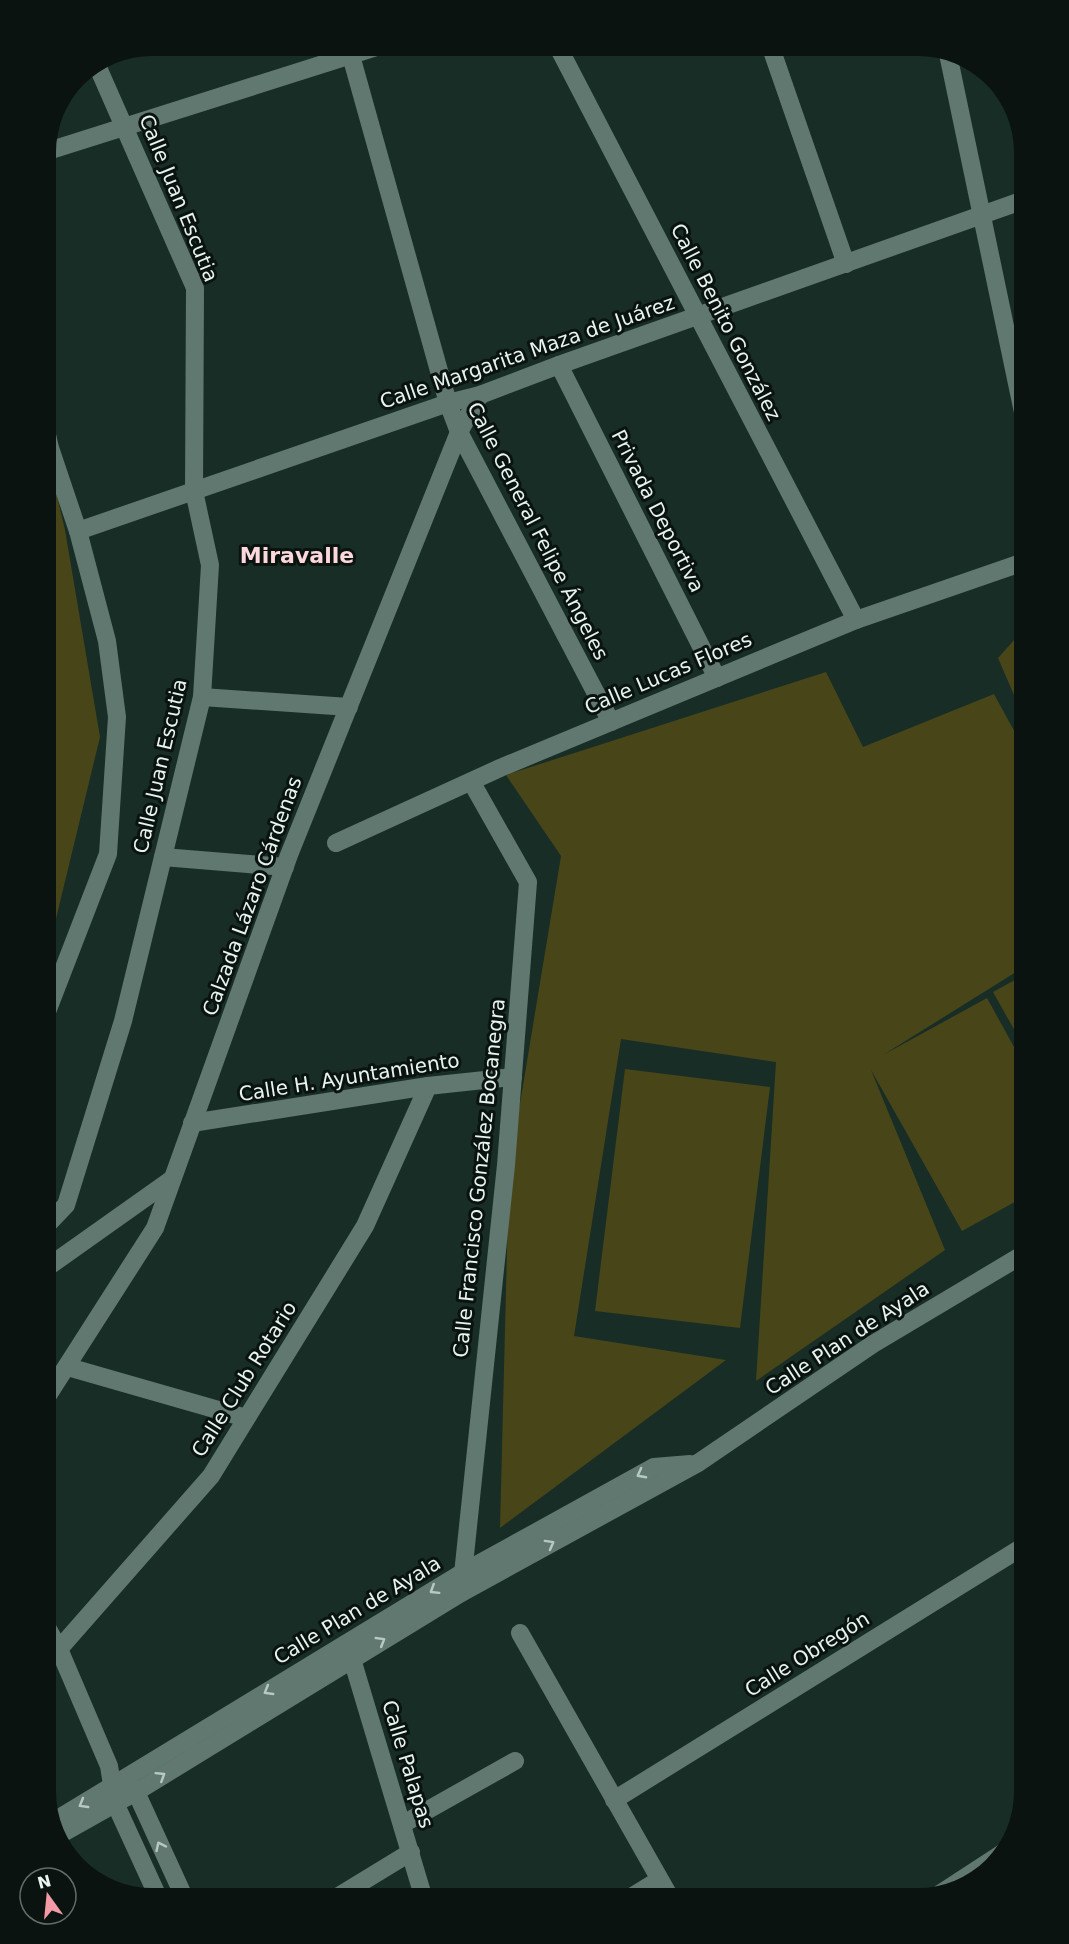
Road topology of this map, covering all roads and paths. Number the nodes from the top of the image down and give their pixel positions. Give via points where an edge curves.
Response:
1 (331, 56) edge
2 (351, 56) edge
3 (563, 56) edge
4 (774, 56) edge
5 (950, 62) edge
6 (100, 71) edge
7 (125, 125) junction
8 (56, 148) edge
9 (1014, 203) edge
10 (981, 215) junction
11 (846, 264) junction
12 (698, 317) junction
13 (564, 363) junction
14 (1014, 370) edge
15 (480, 395) junction
16 (448, 403) junction
17 (459, 432) junction
18 (56, 466) edge
19 (194, 491) junction
20 (78, 531) junction
21 (1014, 565) edge
22 (855, 620) junction
23 (722, 675) junction
24 (202, 697) junction
25 (349, 707) junction
26 (611, 722) junction
27 (472, 783) junction
28 (336, 843) dead end
29 (163, 857) junction
30 (285, 867) junction
31 (56, 989) edge
32 (513, 1077) junction
33 (428, 1086) junction
34 (192, 1123) junction
35 (172, 1179) junction
36 (56, 1215) edge
37 (56, 1261) edge
38 (1014, 1266) edge
39 (68, 1367) junction
40 (56, 1384) edge
41 (246, 1418) junction
42 (698, 1463) junction
43 (1014, 1552) edge
44 (462, 1573) junction
45 (461, 1593) junction
46 (520, 1633) dead end
47 (56, 1650) edge
48 (348, 1652) junction
49 (56, 1662) edge
50 (515, 1761) dead end
51 (122, 1790) junction
52 (614, 1800) junction
53 (60, 1819) edge
54 (403, 1824) junction
55 (64, 1831) edge
56 (411, 1852) junction
57 (659, 1880) junction
58 (155, 1888) edge
59 (179, 1888) edge
60 (352, 1888) edge
61 (421, 1888) edge
62 (646, 1888) edge
63 (664, 1888) edge

1 - 7 street
2 - 16 street, Calle General Felipe Ángeles
3 - 12 street, Calle Benito González
4 - 11 street
5 - 10 street
6 - 7 street, Calle Juan Escutia
7 - 8 street
7 - 19 street, Calle Juan Escutia via 195,288
9 - 10 street, Calle Margarita Maza de Juárez
10 - 11 street, Calle Margarita Maza de Juárez
10 - 14 street
11 - 12 street, Calle Margarita Maza de Juárez
12 - 13 street, Calle Margarita Maza de Juárez
12 - 22 street, Calle Benito González
13 - 15 street, Calle Margarita Maza de Juárez
13 - 23 street, Privada Deportiva
15 - 16 street, Calle Margarita Maza de Juárez
15 - 17 street, Calzada Lázaro Cárdenas
16 - 17 street, Calle General Felipe Ángeles
16 - 19 street, Calle Margarita Maza de Juárez
17 - 25 street, Calzada Lázaro Cárdenas
17 - 26 street, Calle General Felipe Ángeles
18 - 20 street
19 - 20 street, Calle Margarita Maza de Juárez
19 - 24 street, Calle Juan Escutia via 210,566
20 - 31 street via 107,641 117,728 108,854
21 - 22 street, Calle Lucas Flores
22 - 23 street, Calle Lucas Flores
23 - 26 street, Calle Lucas Flores
24 - 25 street
24 - 29 street, Calle Juan Escutia
25 - 30 street, Calzada Lázaro Cárdenas
26 - 27 street, Calle Lucas Flores
27 - 28 street, Calle Lucas Flores
27 - 32 street, Calle Francisco González Bocanegra via 528,882
29 - 30 street
29 - 36 street, Calle Juan Escutia via 123,1022 66,1205
30 - 34 street, Calzada Lázaro Cárdenas
32 - 33 street, Calle H. Ayuntamiento
32 - 44 street, Calle Francisco González Bocanegra
33 - 34 street, Calle H. Ayuntamiento
33 - 41 street, Calle Club Rotario via 365,1226
34 - 35 street, Calzada Lázaro Cárdenas
35 - 37 street
35 - 39 street, Calzada Lázaro Cárdenas via 155,1228
38 - 42 street, Calle Plan de Ayala via 873,1344
39 - 40 street, Calzada Lázaro Cárdenas
39 - 41 street
41 - 47 street, Calle Club Rotario via 211,1476
42 -> 44 street, Calle Plan de Ayala via 654,1467
45 -> 42 street, Calle Plan de Ayala
43 - 52 street, Calle Obregón
44 - 45 street, Calle Francisco González Bocanegra
44 -> 48 street, Calle Plan de Ayala
48 -> 45 street, Calle Plan de Ayala
46 - 52 street
48 - 51 street, Calle Plan de Ayala
48 - 54 street, Calle Palapas
49 - 51 street
50 - 54 street
51 -> 53 street, Calle Plan de Ayala
51 - 55 street, Calle Plan de Ayala
51 - 58 street
59 -> 51 street
52 - 57 street
54 - 56 street, Calle Palapas
56 - 60 street
56 - 61 street, Calle Palapas
57 - 62 street
57 - 63 street

